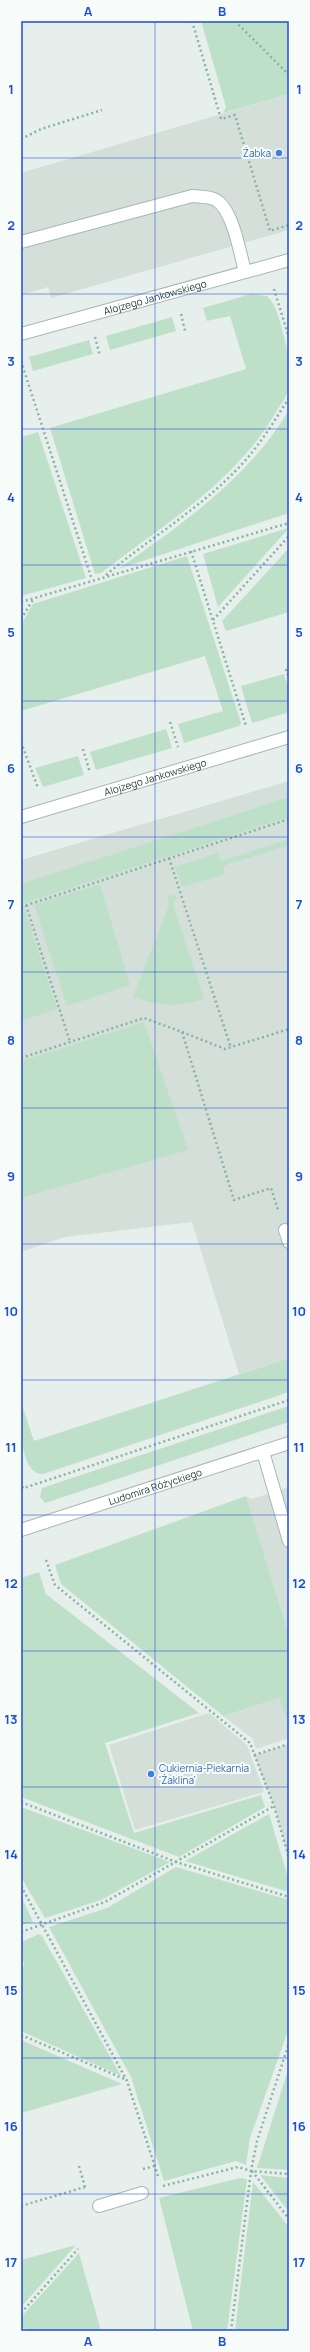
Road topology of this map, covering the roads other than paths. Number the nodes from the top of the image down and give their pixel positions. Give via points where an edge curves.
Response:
1 (21, 242) edge
2 (289, 260) edge
3 (245, 272) junction
4 (21, 334) edge
5 (289, 737) edge
6 (21, 818) edge
7 (285, 1230) road end
8 (289, 1242) edge
9 (289, 1443) edge
10 (263, 1452) junction
11 (21, 1530) edge
12 (289, 1541) edge
13 (142, 2194) dead end
14 (99, 2206) dead end

1 - 3 street via 192,196 207,197 217,200 228,215
2 - 3 street, Alojzego Jankowskiego
3 - 4 street, Alojzego Jankowskiego
5 - 6 street, Alojzego Jankowskiego
7 - 8 street
9 - 10 street, Ludomira Różyckiego
10 - 11 street, Ludomira Różyckiego
10 - 12 street
13 - 14 street

